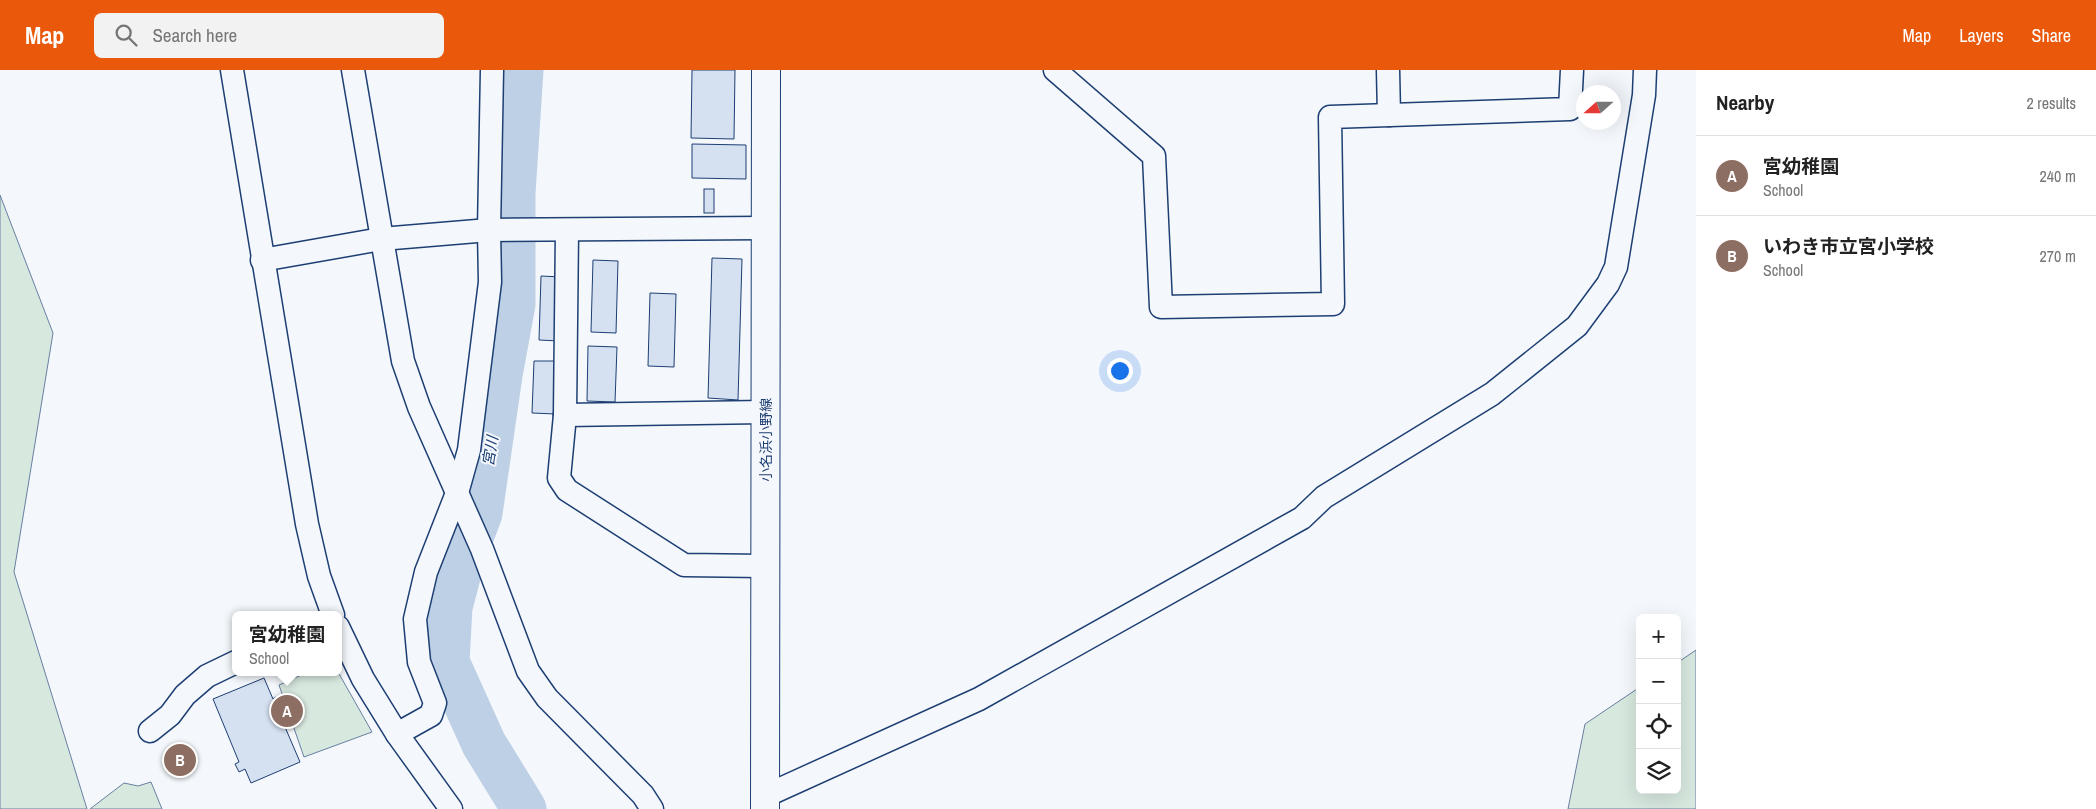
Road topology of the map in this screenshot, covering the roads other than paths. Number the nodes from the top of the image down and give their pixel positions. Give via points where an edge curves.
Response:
1 (232, 70) edge
2 (353, 70) edge
3 (492, 70) edge
4 (766, 70) edge
5 (1055, 70) edge
6 (1388, 70) edge
7 (1572, 70) edge
8 (1644, 70) edge
9 (1389, 115) junction
10 (766, 228) junction
11 (491, 230) junction
12 (567, 230) junction
13 (381, 238) junction
14 (262, 260) junction
15 (766, 412) junction
16 (565, 415) junction
17 (460, 498) junction
18 (766, 566) junction
19 (332, 611) edge
20 (342, 635) edge
21 (232, 664) edge
22 (150, 731) dead end
23 (397, 734) junction
24 (765, 802) edge
25 (451, 809) edge
26 (652, 809) edge

1 - 14 street
2 - 13 street
3 - 11 street
4 - 10 main road, 小名浜小野線
5 - 9 street via 1154,156 1161,307 1333,304 1330,117
6 - 9 street
7 - 9 street via 1570,110
8 - 24 street via 1644,95 1616,267 1608,284 1577,326 1492,394 1324,497 1302,518 979,699
10 - 12 street
10 - 15 main road, 小名浜小野線
11 - 12 street
11 - 13 street
11 - 17 street via 490,282
12 - 16 street
13 - 14 street
13 - 17 street via 403,361 419,407
14 - 19 street via 307,524 319,576
15 - 16 street
15 - 18 main road, 小名浜小野線
16 - 18 street via 559,478 567,490 684,565
17 - 23 street via 426,572 415,619 419,662 435,703 431,715
17 - 26 street via 528,671 547,698
18 - 24 main road, 小名浜小野線
20 - 23 street via 363,679
21 - 22 street via 207,676
23 - 25 street

